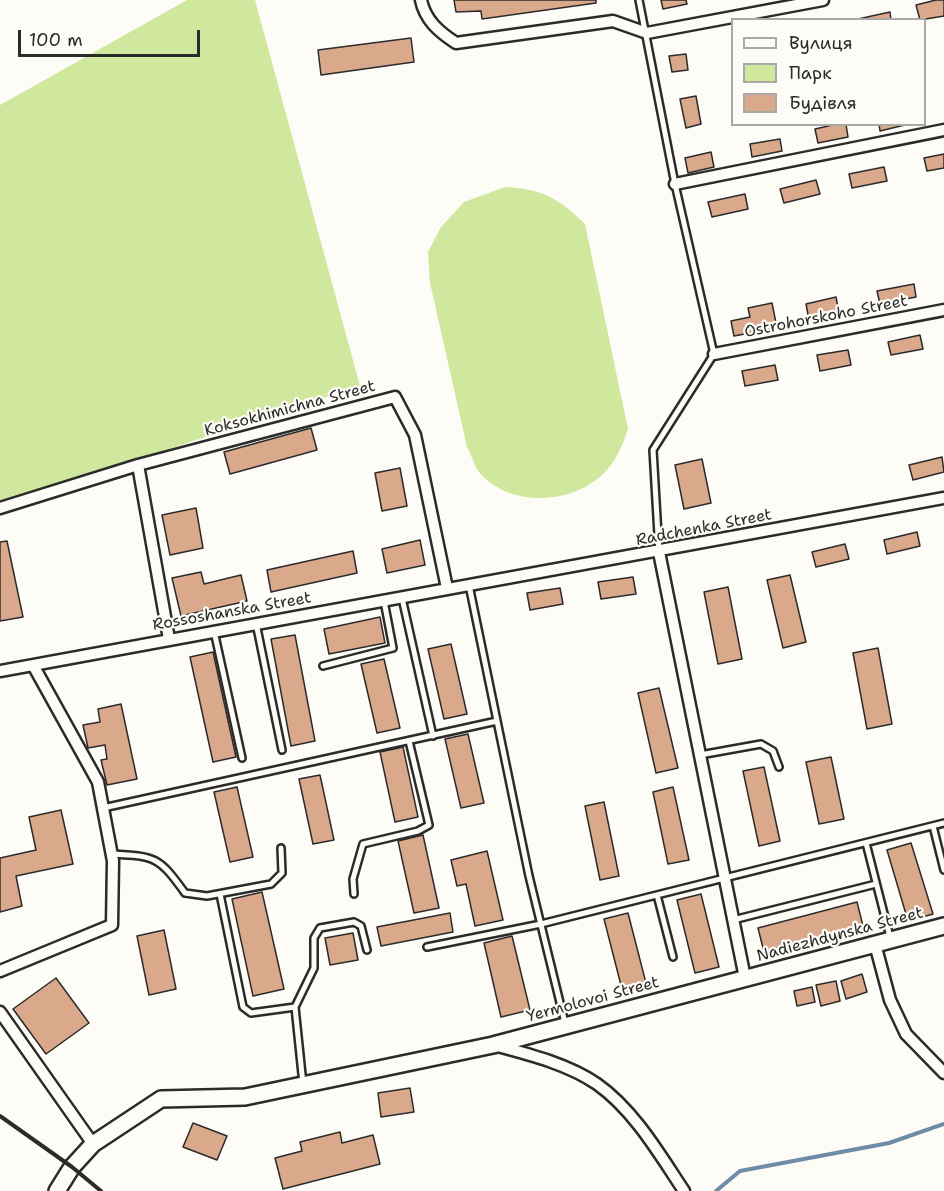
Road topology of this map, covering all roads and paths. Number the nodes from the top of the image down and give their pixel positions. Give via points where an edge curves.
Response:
1 (420, 0) edge
2 (639, 0) edge
3 (823, 0) edge
4 (647, 33) junction
5 (944, 130) edge
6 (675, 184) junction
7 (944, 310) edge
8 (714, 354) junction
9 (138, 465) junction
10 (944, 498) edge
11 (0, 508) edge
12 (659, 552) junction
13 (469, 585) junction
14 (447, 588) junction
15 (402, 597) junction
16 (384, 600) junction
17 (256, 623) junction
18 (214, 631) junction
19 (168, 639) junction
20 (33, 665) junction
21 (323, 666) dead end
22 (0, 671) edge
23 (497, 721) junction
24 (434, 736) junction
25 (409, 741) junction
26 (282, 750) dead end
27 (700, 755) junction
28 (242, 758) dead end
29 (779, 767) dead end
30 (103, 808) junction
31 (944, 823) edge
32 (933, 826) junction
33 (866, 843) junction
34 (281, 848) dead end
35 (111, 854) junction
36 (944, 870) edge
37 (724, 878) junction
38 (876, 884) junction
39 (220, 894) junction
40 (354, 894) dead end
41 (657, 895) junction
42 (733, 920) junction
43 (541, 924) junction
44 (944, 926) edge
45 (890, 940) junction
46 (875, 944) junction
47 (427, 947) dead end
48 (368, 950) dead end
49 (673, 957) dead end
50 (0, 971) edge
51 (745, 978) junction
52 (295, 1007) junction
53 (0, 1012) edge
54 (566, 1025) junction
55 (493, 1045) junction
56 (944, 1073) edge
57 (303, 1085) junction
58 (93, 1144) junction
59 (57, 1191) edge
60 (684, 1191) edge

1 - 4 street via 423,11 440,33 456,43 613,21
2 - 4 lane
3 - 4 street
4 - 6 lane
5 - 6 street
6 - 8 lane
7 - 8 street, Ostrohorskoho Street
8 - 12 lane via 653,450
9 - 11 street, Koksokhimichna Street
9 - 14 street, Koksokhimichna Street via 395,397 415,435
9 - 19 street
10 - 12 street, Radchenka Street
12 - 13 street, Radchenka Street
12 - 27 street
13 - 14 street, Rossoshanska Street
13 - 23 lane
14 - 15 street, Rossoshanska Street
15 - 16 street, Rossoshanska Street
15 - 24 lane
16 - 17 street, Rossoshanska Street
16 - 21 lane via 393,648
17 - 18 street, Rossoshanska Street
17 - 26 lane
18 - 19 street, Rossoshanska Street
18 - 28 lane
19 - 20 street, Rossoshanska Street
20 - 22 street, Rossoshanska Street
20 - 30 street via 98,782
23 - 24 lane
23 - 43 lane
24 - 25 lane
25 - 30 lane
25 - 40 lane via 429,825 363,844 353,879
27 - 29 lane via 761,744 773,751
27 - 37 street
30 - 35 street
31 - 32 lane
32 - 33 lane
32 - 36 lane
33 - 37 lane
33 - 38 lane
34 - 39 lane via 282,873 271,884
35 - 39 lane via 142,855 165,865 185,893
35 - 50 street via 112,926
37 - 41 lane
37 - 42 street
38 - 42 lane
38 - 45 lane
39 - 52 lane via 243,1007 251,1012
41 - 43 lane
41 - 49 lane
42 - 51 street
43 - 47 lane
43 - 54 lane
44 - 45 street, Nadiezhdynska Street
45 - 46 street, Nadiezhdynska Street
46 - 51 street, Nadiezhdynska Street
46 - 56 street via 906,1034
48 - 52 lane via 362,926 354,922 320,928 314,938 314,968
51 - 54 street, Yermolovoi Street
52 - 57 lane
53 - 58 street
54 - 55 street, Yermolovoi Street
55 - 57 street, Yermolovoi Street
55 - 60 street via 530,1055 597,1084 637,1125
57 - 58 street, Yermolovoi Street via 245,1097 161,1099
58 - 59 street, Yermolovoi Street

